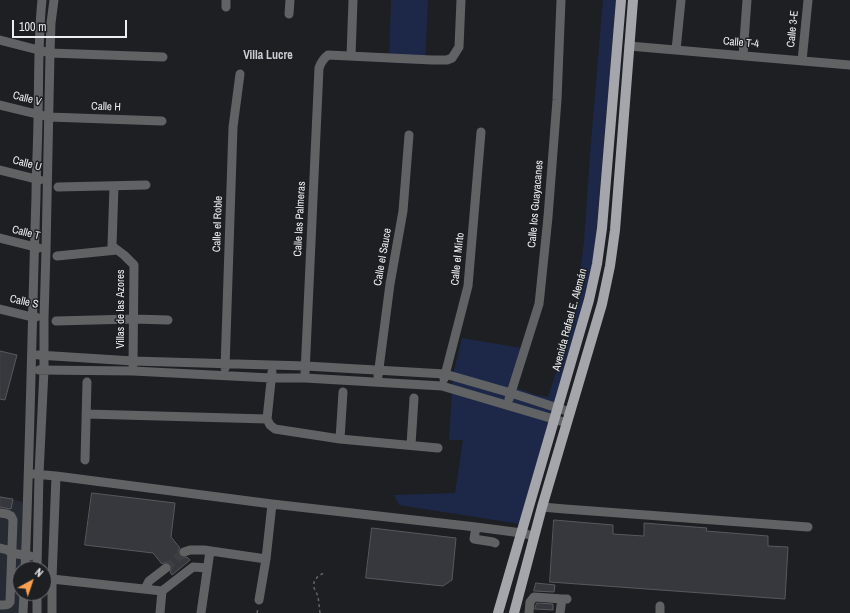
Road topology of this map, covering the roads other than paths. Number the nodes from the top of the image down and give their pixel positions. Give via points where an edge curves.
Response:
1 (42, 0) edge
2 (54, 0) edge
3 (290, 0) edge
4 (353, 0) edge
5 (461, 0) edge
6 (561, 0) edge
7 (621, 0) edge
8 (633, 0) edge
9 (680, 0) edge
10 (747, 0) edge
11 (808, 0) edge
12 (289, 14) dead end
13 (0, 40) edge
14 (629, 46) junction
15 (676, 50) junction
16 (39, 51) junction
17 (50, 53) junction
18 (743, 55) junction
19 (351, 56) junction
20 (163, 57) dead end
21 (802, 61) junction
22 (850, 65) edge
23 (240, 74) dead end
24 (0, 105) edge
25 (38, 115) junction
26 (49, 117) junction
27 (162, 121) dead end
28 (481, 132) dead end
29 (409, 135) dead end
30 (0, 170) edge
31 (36, 179) junction
32 (48, 182) junction
33 (146, 185) dead end
34 (114, 186) junction
35 (58, 187) dead end
36 (0, 238) edge
37 (34, 247) junction
38 (46, 250) junction
39 (117, 250) junction
40 (57, 256) dead end
41 (0, 309) edge
42 (32, 317) junction
43 (44, 318) junction
44 (133, 319) junction
45 (168, 320) dead end
46 (56, 321) dead end
47 (32, 355) junction
48 (44, 356) junction
49 (133, 361) junction
50 (225, 363) junction
51 (272, 366) junction
52 (306, 366) junction
53 (32, 370) junction
54 (44, 370) junction
55 (379, 370) junction
56 (133, 371) junction
57 (445, 374) junction
58 (225, 376) junction
59 (271, 378) junction
60 (305, 378) junction
61 (87, 382) dead end
62 (377, 382) junction
63 (442, 386) junction
64 (344, 392) dead end
65 (511, 393) junction
66 (414, 398) dead end
67 (507, 406) junction
68 (558, 409) junction
69 (570, 412) junction
70 (86, 414) junction
71 (267, 419) junction
72 (555, 420) junction
73 (567, 423) junction
74 (340, 439) junction
75 (411, 445) junction
76 (438, 448) dead end
77 (85, 460) dead end
78 (29, 474) junction
79 (39, 474) junction
80 (56, 476) junction
81 (272, 504) junction
82 (542, 506) junction
83 (0, 513) edge
84 (476, 527) junction
85 (808, 527) dead end
86 (522, 533) junction
87 (534, 536) junction
88 (495, 543) dead end
89 (8, 550) edge
90 (210, 551) junction
91 (26, 552) junction
92 (184, 552) tunnel mouth
93 (38, 554) junction
94 (266, 559) junction
95 (25, 561) edge
96 (38, 561) edge
97 (166, 568) tunnel mouth
98 (207, 568) junction
99 (52, 579) joint
100 (145, 589) junction
101 (162, 591) junction
102 (259, 600) dead end
103 (24, 601) edge
104 (37, 601) edge
105 (52, 601) edge
106 (0, 605) edge
107 (23, 613) edge
108 (37, 613) edge
109 (52, 613) edge
110 (160, 613) edge
111 (201, 613) edge
112 (498, 613) edge
113 (514, 613) edge
114 (529, 613) edge
115 (560, 613) edge

1 - 16 street
2 - 17 street
3 - 12 street
4 - 19 street
5 - 19 street via 459,47 452,58 432,60
6 - 65 street, Calle los Guayacanes via 557,100 539,304
7 - 68 main road, Avenida Rafael E. Alemán via 597,264
8 - 14 main road
9 - 15 street
10 - 18 street
11 - 21 street, Calle 3-E
13 - 16 street
14 - 15 street, Calle T-4
14 - 69 main road via 610,266 602,304
15 - 18 street, Calle T-4
16 - 17 street
16 - 25 street
17 - 20 street
17 - 26 street
18 - 21 street, Calle T-4
19 - 52 street, Calle las Palmeras via 328,55 319,68
21 - 22 street, Calle T-4
23 - 50 street, Calle el Roble via 233,127
24 - 25 street, Calle V
25 - 26 street, Calle V
25 - 31 street
26 - 27 street, Calle H
26 - 32 street
28 - 57 street, Calle el Mirto via 468,286
29 - 55 street, Calle el Sauce via 403,211
30 - 31 street, Calle U
31 - 32 street, Calle U
31 - 37 street
32 - 38 street
33 - 34 street
34 - 35 street
34 - 39 street via 112,246
36 - 37 street, Calle T
37 - 38 street, Calle T
37 - 42 street
38 - 43 street
39 - 40 street
39 - 44 street, Villas de las Azores via 134,265
41 - 42 street, Calle S
42 - 43 street, Calle S
42 - 47 street
43 - 48 street
44 - 45 street
44 - 46 street
44 - 49 street, Villas de las Azores
47 - 48 street
47 - 53 street
48 - 49 street
48 - 54 street
49 - 50 street
49 - 56 street, Villas de las Azores
50 - 51 street
50 - 58 street, Calle el Roble
51 - 52 street
51 - 59 street
52 - 55 street
52 - 60 street, Calle las Palmeras
53 - 54 street
53 - 78 street
54 - 56 street
54 - 79 street
55 - 57 street
55 - 62 street, Calle el Sauce
56 - 58 street
57 - 63 street, Calle el Mirto
57 - 65 street
58 - 59 street
59 - 60 street
59 - 71 street
60 - 62 street
61 - 70 street
62 - 63 street
63 - 67 street
64 - 74 street
65 - 67 street, Calle los Guayacanes
65 - 68 street
66 - 75 street
67 - 72 street
68 - 69 street
68 - 72 main road, Avenida Rafael E. Alemán
69 - 73 main road
70 - 71 street
70 - 77 street
71 - 74 street via 275,429
72 - 73 street
72 - 86 main road, Avenida Rafael E. Alemán
73 - 82 main road
74 - 75 street
75 - 76 street
78 - 79 street
78 - 91 street
79 - 80 street
79 - 93 street
80 - 81 street
80 - 99 street
81 - 84 street
81 - 94 street
82 - 85 street
82 - 87 main road
83 - 89 street via 11,516 13,520
84 - 86 street
84 - 88 street via 474,539
86 - 87 street
86 - 112 main road, Avenida Rafael E. Alemán
87 - 113 main road
89 - 91 street
89 - 106 street via 10,602 6,606
90 - 92 street
90 - 94 street
90 - 98 street
91 - 93 street
91 - 95 street
93 - 96 street
94 - 102 street
97 - 100 street via 149,581
98 - 101 street via 193,567
98 - 111 street
99 - 100 street
100 - 101 street
101 - 110 street
103 - 107 street
104 - 108 street
105 - 109 street
114 - 115 street via 530,602 534,597 565,599

